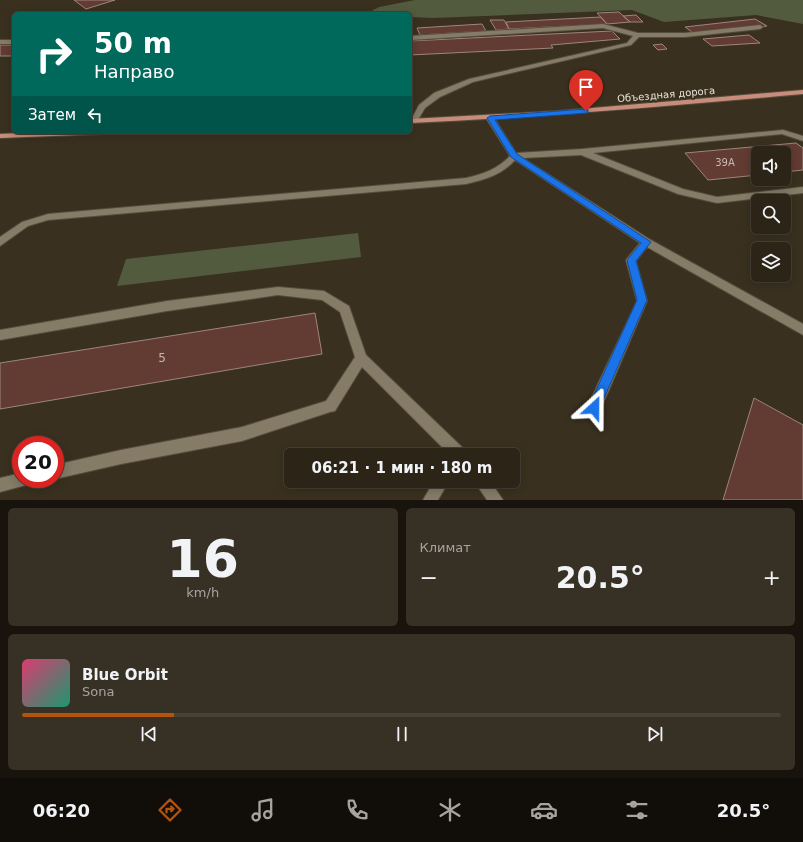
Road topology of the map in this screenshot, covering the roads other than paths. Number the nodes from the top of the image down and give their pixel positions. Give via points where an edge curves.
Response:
1 (760, 27) dead end
2 (637, 35) junction
3 (412, 38) edge
4 (0, 42) edge
5 (12, 42) edge
6 (803, 92) edge
7 (490, 118) junction
8 (412, 121) edge
9 (52, 134) edge
10 (0, 136) edge
11 (803, 139) edge
12 (582, 152) junction
13 (514, 156) junction
14 (803, 190) edge
15 (0, 242) edge
16 (646, 242) junction
17 (803, 330) edge
18 (0, 334) edge
19 (361, 358) junction
20 (594, 408) dead end
21 (453, 448) edge
22 (64, 470) edge
23 (12, 482) edge
24 (0, 485) edge
25 (438, 488) edge
26 (487, 488) edge
27 (430, 500) edge
28 (496, 500) edge

1 - 2 street via 692,34
2 - 3 street via 603,26
2 - 8 street via 629,44 471,80 437,95 422,107
4 - 5 street
6 - 7 main road, Объездная дорога
7 - 8 main road, Объездная дорога
7 - 13 street
9 - 10 main road
11 - 12 street via 783,132
12 - 13 street
12 - 14 street via 681,192 717,200
13 - 15 street via 497,171 483,178 466,181 48,217 25,224
13 - 16 street
16 - 17 street
16 - 20 street via 631,260 642,300
18 - 19 street via 167,306 278,291 324,296 345,309
19 - 21 street
19 - 22 street via 330,406 242,434
23 - 24 street
25 - 27 street
26 - 28 street

